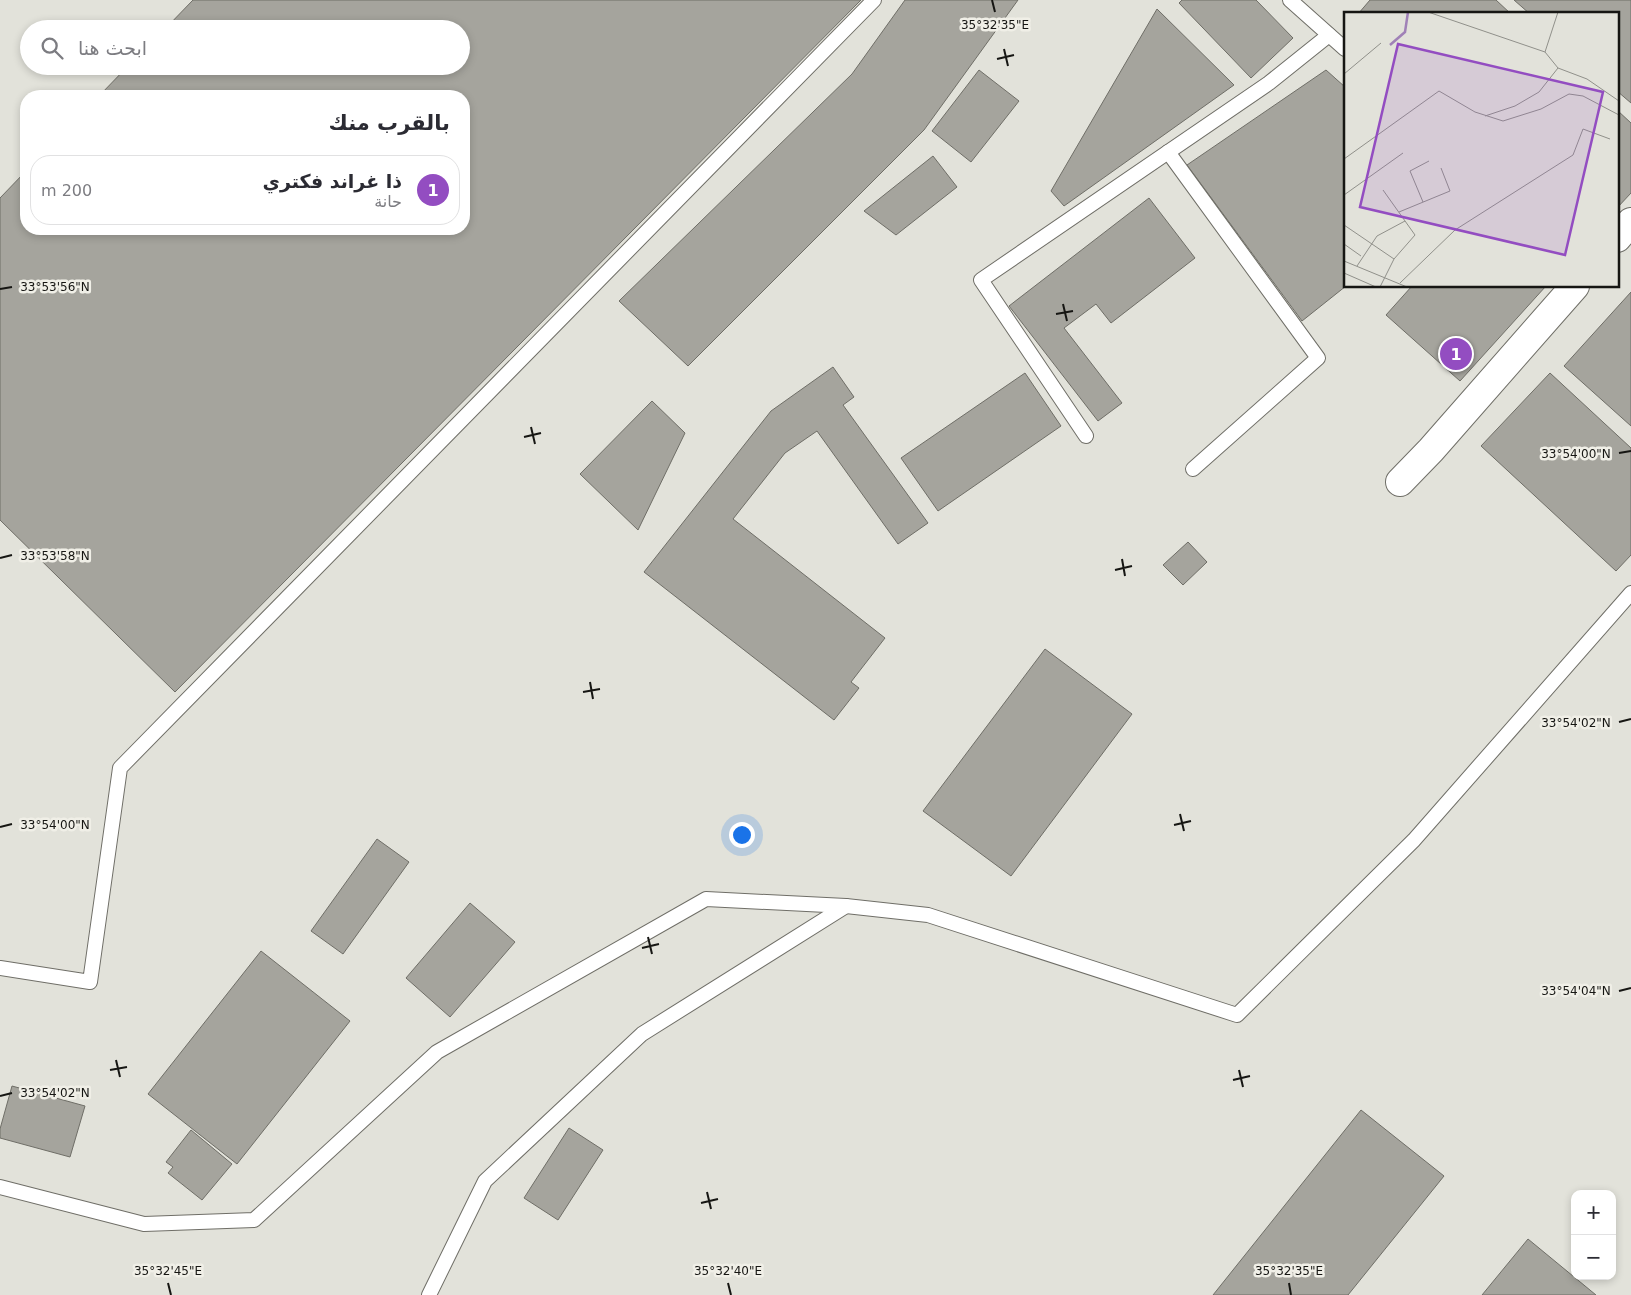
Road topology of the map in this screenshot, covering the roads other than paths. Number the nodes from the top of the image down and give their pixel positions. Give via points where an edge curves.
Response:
1 (874, 0) edge
2 (1290, 0) edge
3 (1329, 35) junction
4 (1344, 48) edge
5 (1168, 152) junction
6 (1631, 222) edge
7 (1618, 237) edge
8 (1573, 288) edge
9 (1086, 436) dead end
10 (1193, 469) dead end
11 (1400, 482) dead end
12 (1631, 593) edge
13 (846, 906) junction
14 (0, 968) edge
15 (0, 1187) edge
16 (429, 1295) edge

1 - 14 lane via 120,768 90,982
2 - 3 lane
3 - 4 lane
3 - 5 lane via 1269,83
5 - 9 lane via 981,280
5 - 10 lane via 1318,358
6 - 7 street
8 - 11 street
12 - 13 lane via 1414,840 1237,1015 928,915
13 - 15 lane via 706,899 437,1052 254,1220 144,1224
13 - 16 lane via 642,1034 485,1181

